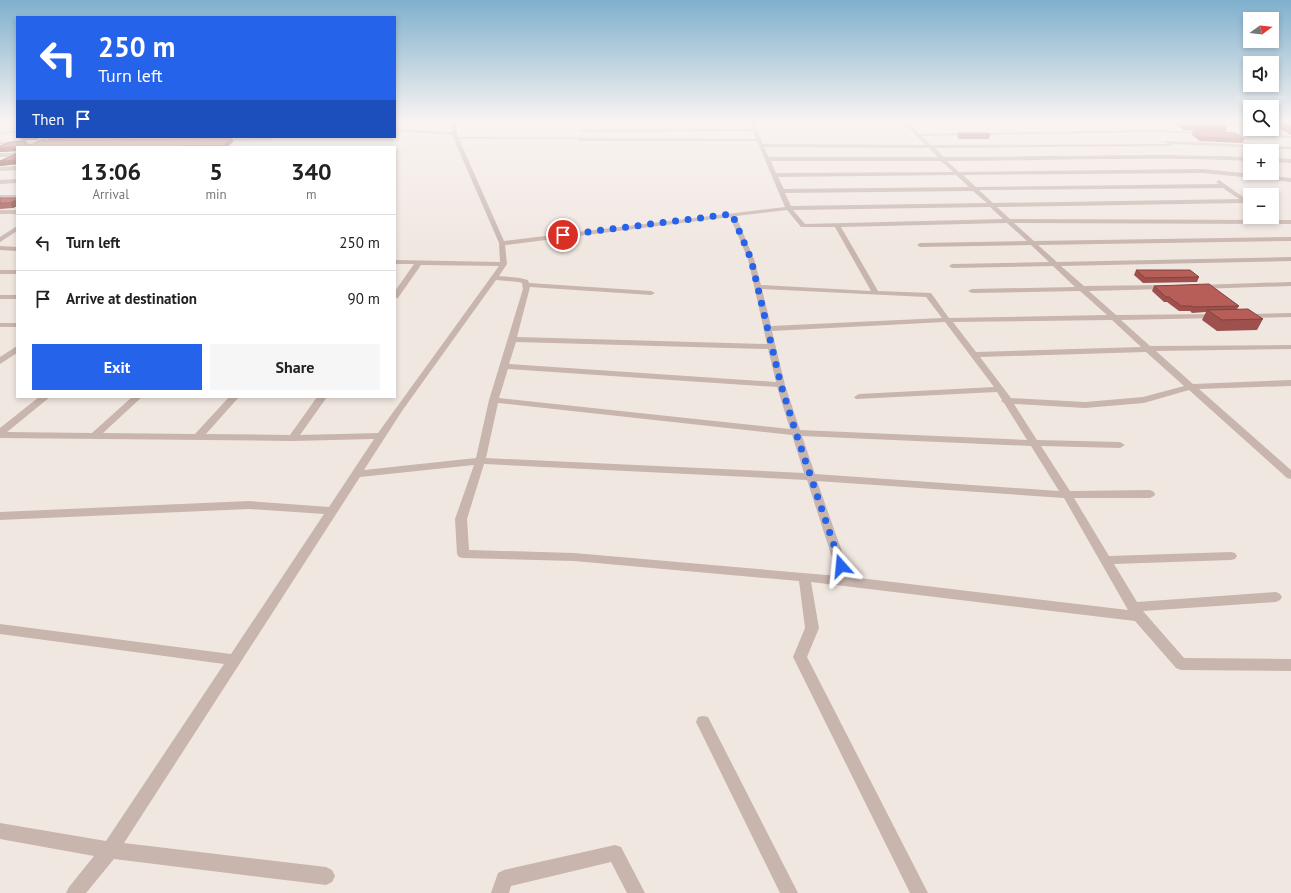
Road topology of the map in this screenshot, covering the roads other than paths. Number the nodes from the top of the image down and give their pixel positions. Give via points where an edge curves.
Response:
1 (467, 164) edge
2 (770, 164) edge
3 (947, 164) edge
4 (1196, 166) dead end
5 (16, 168) edge
6 (1070, 168) dead end
7 (0, 169) edge
8 (1202, 171) junction
9 (1077, 172) junction
10 (958, 174) junction
11 (775, 175) junction
12 (1291, 180) edge
13 (16, 181) edge
14 (0, 182) edge
15 (1224, 186) junction
16 (973, 188) junction
17 (782, 191) junction
18 (0, 197) edge
19 (16, 197) edge
20 (1243, 200) edge
21 (1243, 201) edge
22 (993, 206) junction
23 (789, 208) junction
24 (0, 212) edge
25 (16, 212) edge
26 (732, 214) junction
27 (1009, 221) junction
28 (1243, 222) edge
29 (1279, 222) edge
30 (1291, 222) edge
31 (1278, 224) edge
32 (837, 225) junction
33 (1286, 229) dead end
34 (15, 230) edge
35 (0, 231) edge
36 (1291, 239) edge
37 (0, 240) edge
38 (1032, 242) junction
39 (502, 243) junction
40 (920, 245) dead end
41 (0, 248) edge
42 (16, 249) edge
43 (1291, 259) edge
44 (396, 262) edge
45 (419, 262) junction
46 (504, 264) junction
47 (1058, 265) junction
48 (952, 266) dead end
49 (0, 272) edge
50 (16, 272) edge
51 (494, 278) junction
52 (1291, 284) edge
53 (527, 285) junction
54 (758, 287) junction
55 (1172, 287) edge
56 (1188, 287) edge
57 (1084, 290) junction
58 (972, 291) dead end
59 (651, 293) dead end
60 (876, 293) junction
61 (396, 295) edge
62 (0, 297) edge
63 (16, 297) edge
64 (1291, 315) edge
65 (1222, 316) edge
66 (1237, 316) edge
67 (1114, 317) junction
68 (947, 320) junction
69 (0, 325) edge
70 (16, 325) edge
71 (768, 329) junction
72 (513, 339) junction
73 (772, 347) junction
74 (1291, 347) edge
75 (1148, 349) junction
76 (16, 350) edge
77 (973, 354) junction
78 (2, 358) edge
79 (505, 366) junction
80 (1291, 383) edge
81 (781, 385) junction
82 (1190, 387) junction
83 (1000, 390) junction
84 (859, 397) dead end
85 (44, 398) edge
86 (136, 398) edge
87 (233, 398) edge
88 (321, 398) edge
89 (494, 400) junction
90 (1006, 401) junction
91 (796, 433) junction
92 (0, 434) edge
93 (94, 436) junction
94 (381, 436) junction
95 (198, 437) junction
96 (293, 438) junction
97 (1033, 443) junction
98 (1120, 445) dead end
99 (480, 461) junction
100 (357, 474) junction
101 (1291, 476) edge
102 (811, 477) junction
103 (1150, 494) dead end
104 (1067, 495) junction
105 (332, 511) junction
106 (0, 516) edge
107 (1231, 556) dead end
108 (1105, 560) junction
109 (804, 577) junction
110 (846, 580) junction
111 (1276, 597) dead end
112 (1136, 611) junction
113 (0, 629) edge
114 (235, 660) junction
115 (1291, 665) edge
116 (703, 722) dead end
117 (0, 831) edge
118 (110, 850) junction
119 (326, 876) dead end
120 (75, 893) edge
121 (500, 893) edge
122 (636, 893) edge
123 (789, 893) edge
124 (919, 893) edge

1 - 39 street
2 - 11 street
3 - 10 street
4 - 8 street
5 - 7 street
6 - 9 street
8 - 9 street
8 - 12 street
8 - 15 street
9 - 10 street
10 - 11 street
10 - 16 street
11 - 17 street
13 - 14 street
15 - 16 street
15 - 20 street
16 - 17 street
16 - 22 street
17 - 23 street
18 - 19 street
21 - 22 street
22 - 23 street
22 - 27 street
23 - 26 street
23 - 32 street via 803,226
24 - 25 street
26 - 39 street
26 - 54 street via 751,259
27 - 28 street
27 - 32 street
27 - 38 street
29 - 30 street
31 - 33 street
32 - 60 street
34 - 35 street
34 - 37 street
36 - 38 street
38 - 40 street
38 - 47 street
39 - 46 street
41 - 42 street
43 - 47 street
44 - 45 street
45 - 46 street
45 - 61 street
46 - 51 street
47 - 48 street
47 - 57 street
49 - 50 street
51 - 53 street via 520,280
51 - 94 street
52 - 56 street
53 - 59 street
53 - 72 street
54 - 60 street
54 - 71 street
55 - 57 street
57 - 58 street
57 - 67 street
60 - 68 street via 928,295
62 - 63 street
64 - 66 street
65 - 67 street
67 - 68 street
67 - 75 street
68 - 71 street
68 - 77 street
69 - 70 street
71 - 73 street
72 - 73 street
72 - 79 street
73 - 81 street
74 - 75 street
75 - 77 street
75 - 82 street
76 - 78 street
77 - 83 street
79 - 81 street
79 - 89 street
80 - 82 street
81 - 91 street
82 - 90 street via 1144,400 1085,405
82 - 101 street
83 - 84 street
83 - 90 street
85 - 92 street
86 - 93 street
87 - 95 street
88 - 96 street
89 - 91 street
89 - 99 street
90 - 97 street
91 - 97 street
91 - 102 street
92 - 93 street
93 - 95 street
94 - 96 street
94 - 100 street
95 - 96 street
97 - 98 street
97 - 104 street
99 - 100 street
99 - 102 street
99 - 109 street via 461,519 463,554 574,557
100 - 105 street
102 - 104 street
102 - 110 street
103 - 104 street
104 - 108 street
105 - 106 street via 249,505
105 - 114 street
107 - 108 street
108 - 112 street
109 - 110 street
109 - 124 street via 812,628 800,657
110 - 112 street
111 - 112 street
112 - 115 street via 1181,664
113 - 114 street
114 - 118 street
116 - 123 street
117 - 118 street
118 - 119 street
118 - 120 street
121 - 122 street via 504,879 615,853

